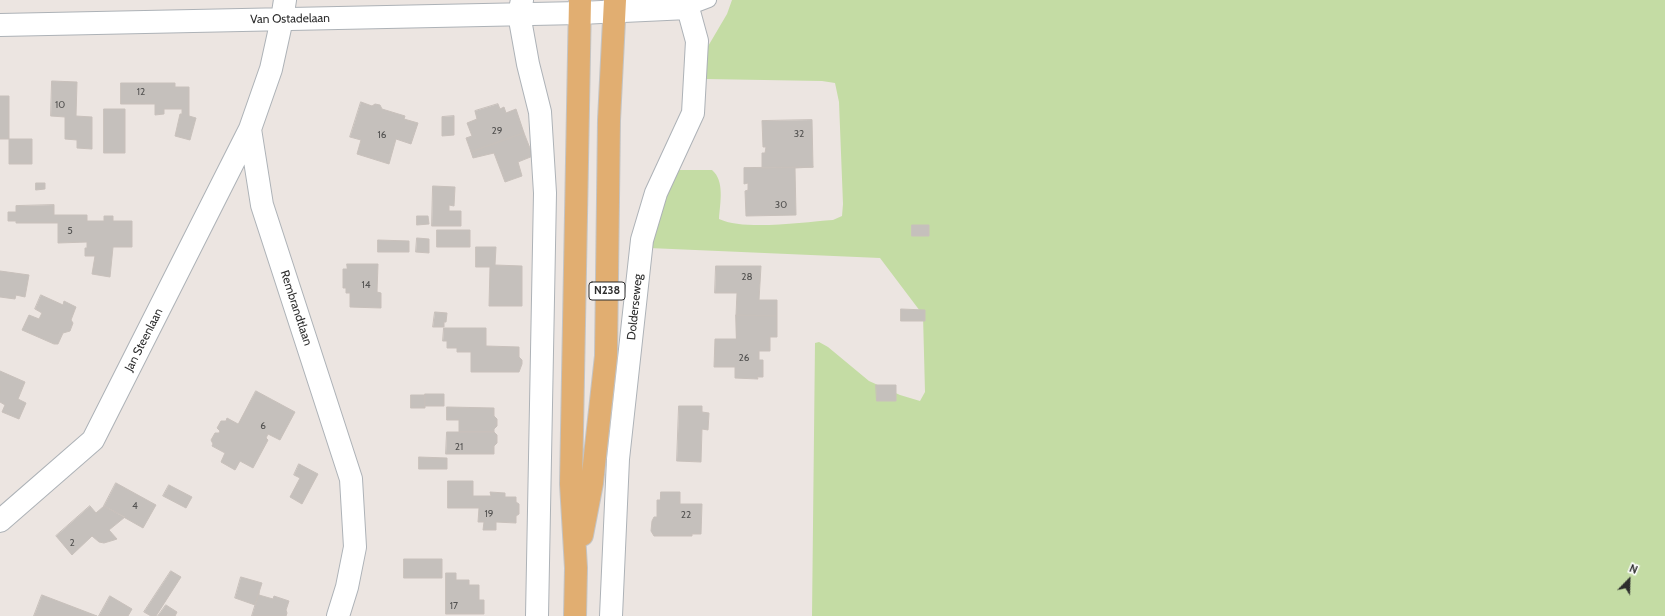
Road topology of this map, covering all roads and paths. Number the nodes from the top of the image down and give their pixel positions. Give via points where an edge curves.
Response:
1 (708, 0) edge
2 (615, 6) edge
3 (520, 7) edge
4 (580, 7) edge
5 (688, 8) junction
6 (284, 9) edge
7 (0, 25) edge
8 (250, 130) junction
9 (0, 522) edge
10 (576, 568) junction
11 (338, 616) edge
12 (538, 616) edge
13 (575, 616) edge
14 (611, 616) edge

1 - 5 lane
2 - 4 street
2 - 5 street
2 - 10 main road, N238 via 609,120 606,356 592,483
3 - 4 street, Van Ostadelaan
3 - 6 street, Van Ostadelaan
3 - 12 street via 528,64 540,112 545,193
4 - 10 main road, N238 via 571,484
5 - 14 street, Dolderseweg via 696,41 693,113 656,193 642,240 618,459
6 - 7 street, Van Ostadelaan
6 - 8 street, Rembrandtlaan via 271,69
8 - 9 street, Jan Steenlaan via 93,440
8 - 11 street, Rembrandtlaan via 262,206 351,479 355,547
10 - 13 main road, N238

